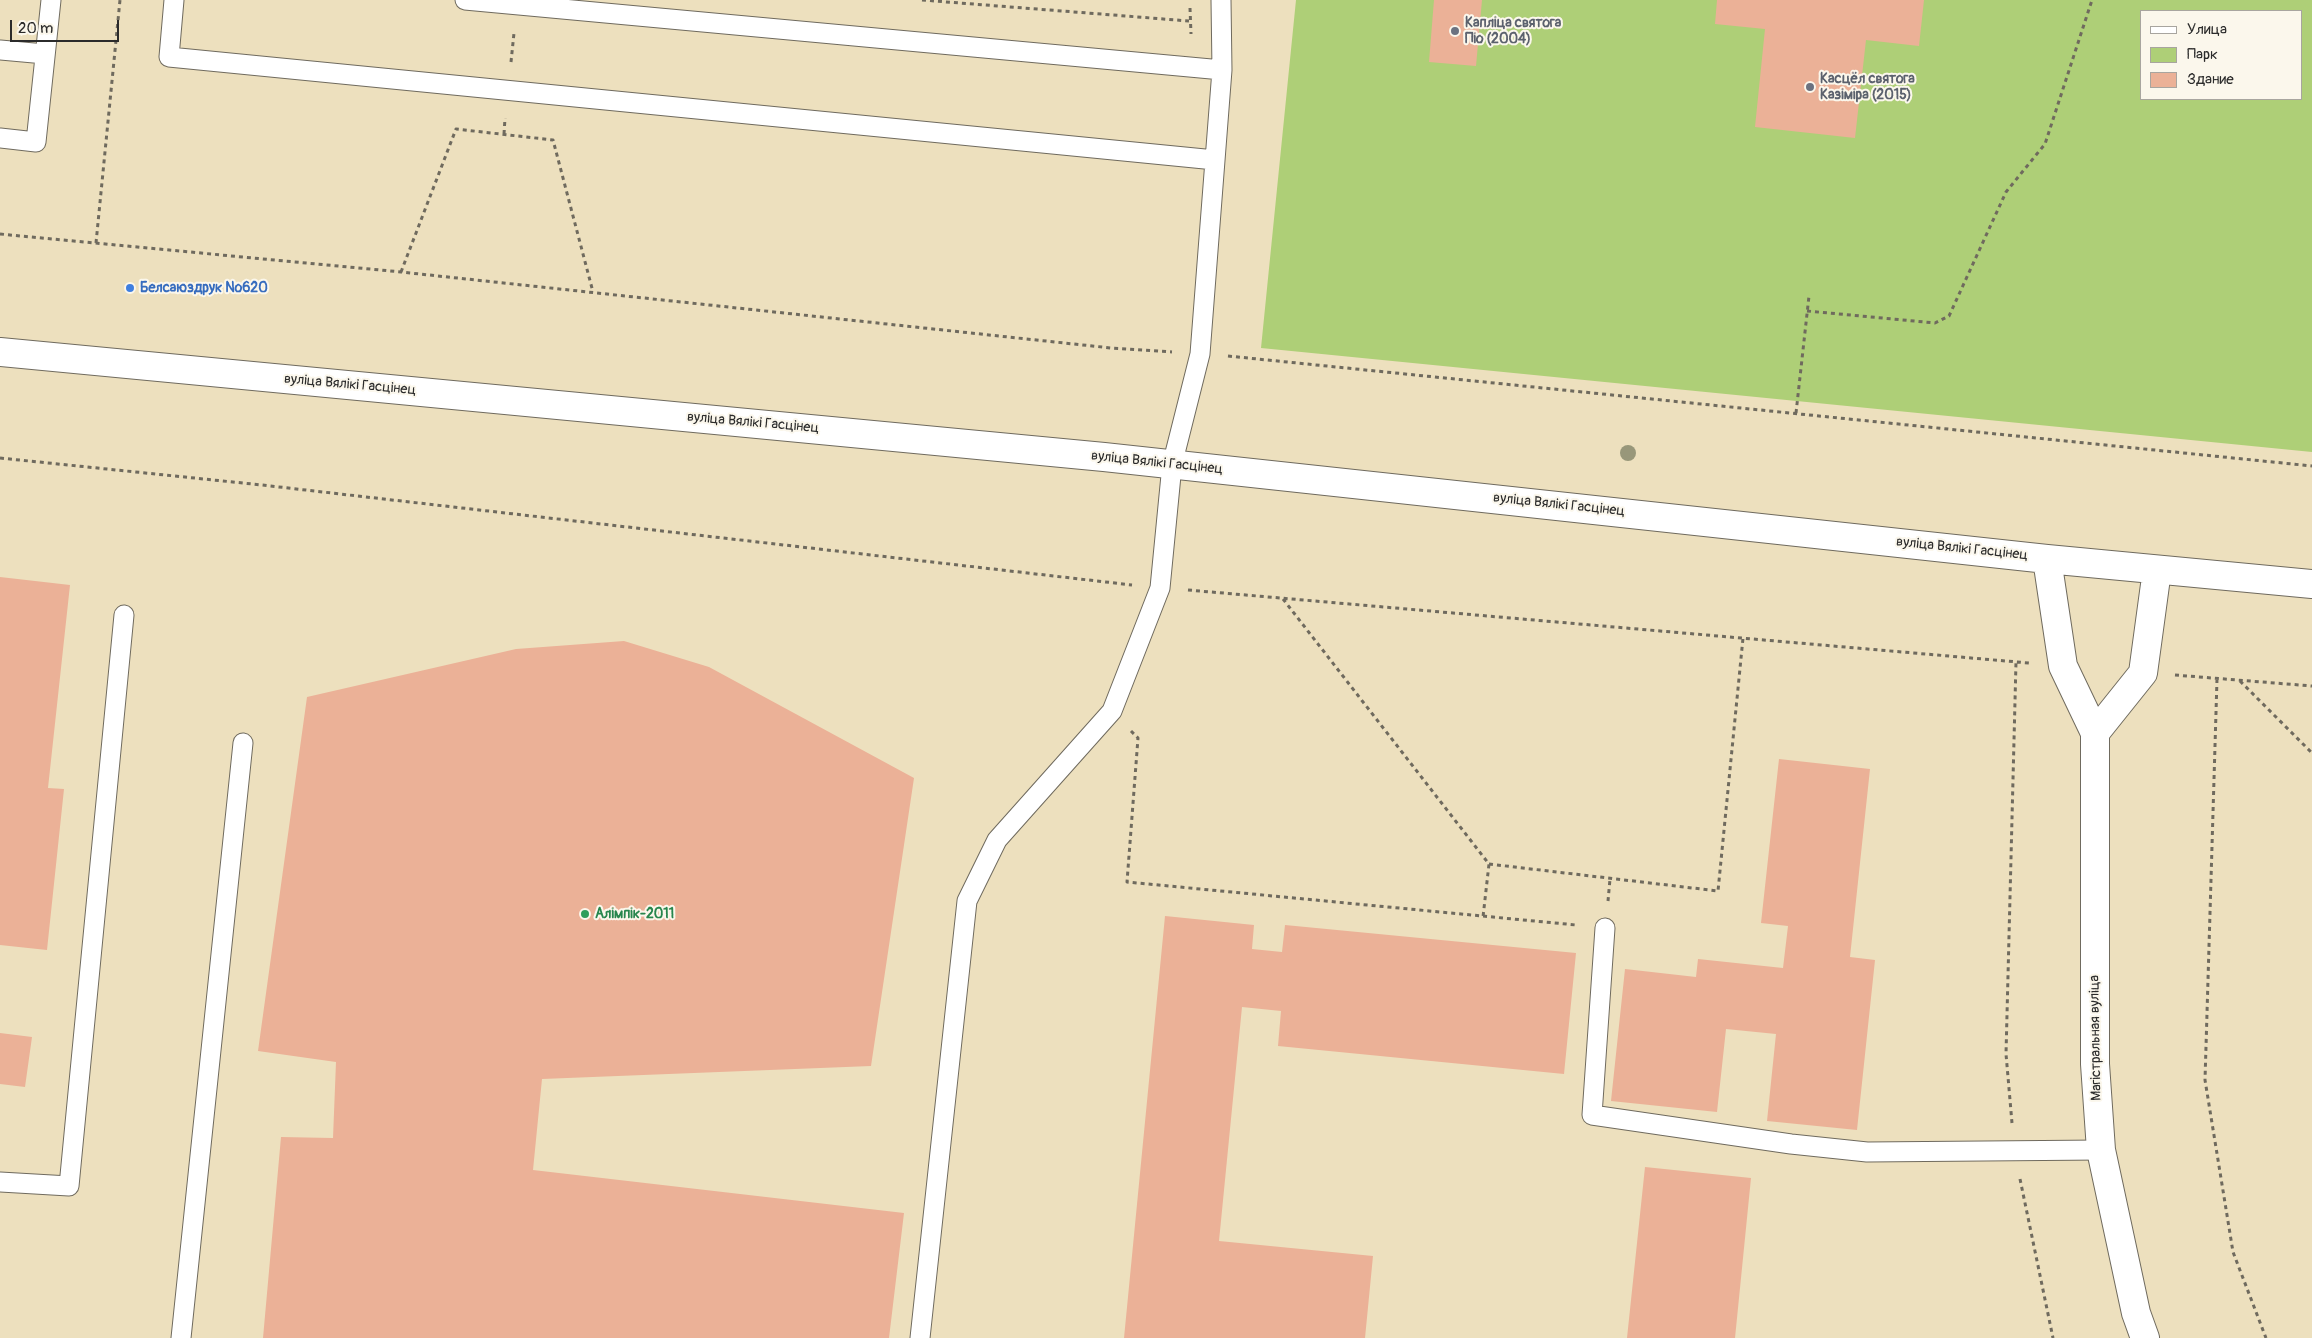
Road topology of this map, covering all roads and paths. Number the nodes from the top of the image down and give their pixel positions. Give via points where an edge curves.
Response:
1 (51, 0) edge
2 (120, 0) edge
3 (174, 0) edge
4 (465, 0) edge
5 (922, 0) edge
6 (1221, 0) edge
7 (2092, 0) edge
8 (1189, 21) dead end
9 (0, 50) edge
10 (45, 54) junction
11 (1222, 70) junction
12 (0, 138) edge
13 (1215, 160) junction
14 (0, 234) edge
15 (96, 243) junction
16 (401, 272) junction
17 (593, 292) junction
18 (1809, 296) dead end
19 (1807, 311) junction
20 (0, 352) edge
21 (1200, 354) junction
22 (1796, 413) junction
23 (1172, 465) junction
24 (2312, 466) edge
25 (2047, 559) junction
26 (2157, 570) junction
27 (2312, 584) edge
28 (1283, 599) dead end
29 (124, 615) dead end
30 (1743, 638) dead end
31 (2016, 662) dead end
32 (2216, 679) dead end
33 (2240, 680) dead end
34 (1112, 711) junction
35 (2095, 733) junction
36 (244, 743) dead end
37 (2312, 753) edge
38 (1489, 864) junction
39 (1610, 879) junction
40 (1483, 917) junction
41 (1605, 928) junction
42 (2101, 1150) junction
43 (2014, 1151) junction
44 (0, 1182) edge
45 (181, 1338) edge
46 (920, 1338) edge
47 (2052, 1338) edge
48 (2145, 1338) edge
49 (2266, 1338) edge

1 - 10 lane
2 - 15 path
3 - 13 lane via 169,57
4 - 11 lane
5 - 8 path
6 - 11 lane
7 - 19 path via 2045,144 2006,192 1949,316 1935,323
9 - 10 lane
10 - 12 lane via 36,142
11 - 13 lane
13 - 21 lane
14 - 15 path
15 - 16 path
16 - 17 path
16 - 17 path via 456,129 553,140
17 - 21 path via 1111,348
18 - 19 path
19 - 22 path
20 - 23 main road, вуліца Вялікі Гасцінец
21 - 22 path
21 - 23 lane
22 - 24 path
23 - 25 main road, вуліца Вялікі Гасцінец
23 - 34 lane via 1160,588
25 - 26 main road, вуліца Вялікі Гасцінец
25 - 35 main road via 2063,666
26 - 27 main road, вуліца Вялікі Гасцінец
26 - 35 main road via 2143,672
28 - 38 path
29 - 44 lane via 69,1186
30 - 39 path via 1718,891
31 - 43 path via 2006,1054
32 - 49 path via 2205,1080 2233,1252
33 - 37 path
34 - 40 path via 1138,738 1127,882
34 - 46 lane via 997,840 967,901
35 - 42 main road, Магістральная вуліца via 2095,1064
36 - 45 lane
38 - 39 path
38 - 40 path
39 - 41 path
40 - 41 path
41 - 43 lane via 1592,1115 1867,1152
42 - 43 lane
42 - 48 main road, Магістральная вуліца via 2136,1313
43 - 47 path

